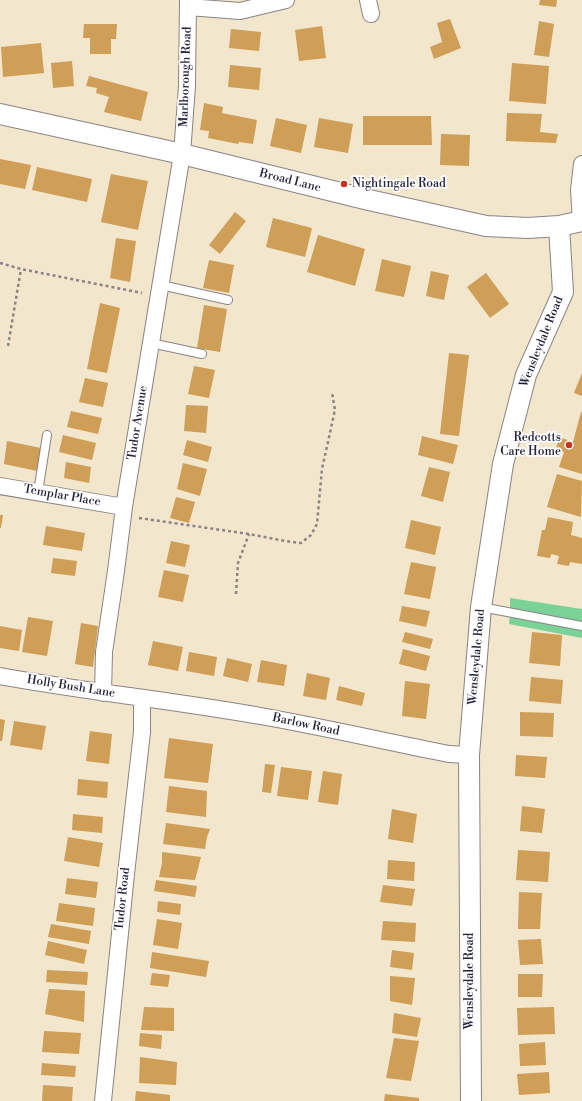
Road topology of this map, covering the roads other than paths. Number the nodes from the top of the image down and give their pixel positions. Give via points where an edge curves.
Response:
1 (286, 0) edge
2 (188, 4) edge
3 (0, 114) edge
4 (182, 154) junction
5 (582, 164) edge
6 (581, 221) edge
7 (559, 226) junction
8 (159, 290) junction
9 (228, 300) dead end
10 (150, 343) junction
11 (202, 354) dead end
12 (47, 435) dead end
13 (0, 486) edge
14 (38, 492) junction
15 (123, 512) junction
16 (481, 606) junction
17 (582, 626) edge
18 (0, 676) edge
19 (103, 693) junction
20 (142, 698) junction
21 (469, 755) junction
22 (103, 1101) edge
23 (471, 1101) edge

1 - 2 street via 240,10
2 - 4 street, Marlborough Road via 187,86
3 - 4 street, Broad Lane
4 - 7 street, Broad Lane via 486,226
4 - 8 street, Tudor Avenue
5 - 6 street via 579,190
6 - 7 street, Broad Lane
7 - 16 street, Wensleydale Road via 563,292 526,375 503,464
8 - 9 lane
8 - 10 street, Tudor Avenue
10 - 11 lane
10 - 15 street, Tudor Avenue
12 - 14 lane
13 - 14 street, Templar Place
14 - 15 street, Templar Place
15 - 19 street, Tudor Avenue via 104,652
16 - 17 lane
16 - 21 street, Wensleydale Road
18 - 19 street, Holly Bush Lane
19 - 20 street, Holly Bush Lane
20 - 21 street, Barlow Road via 266,717 449,754
20 - 22 street, Tudor Road via 142,732
21 - 23 street, Wensleydale Road

